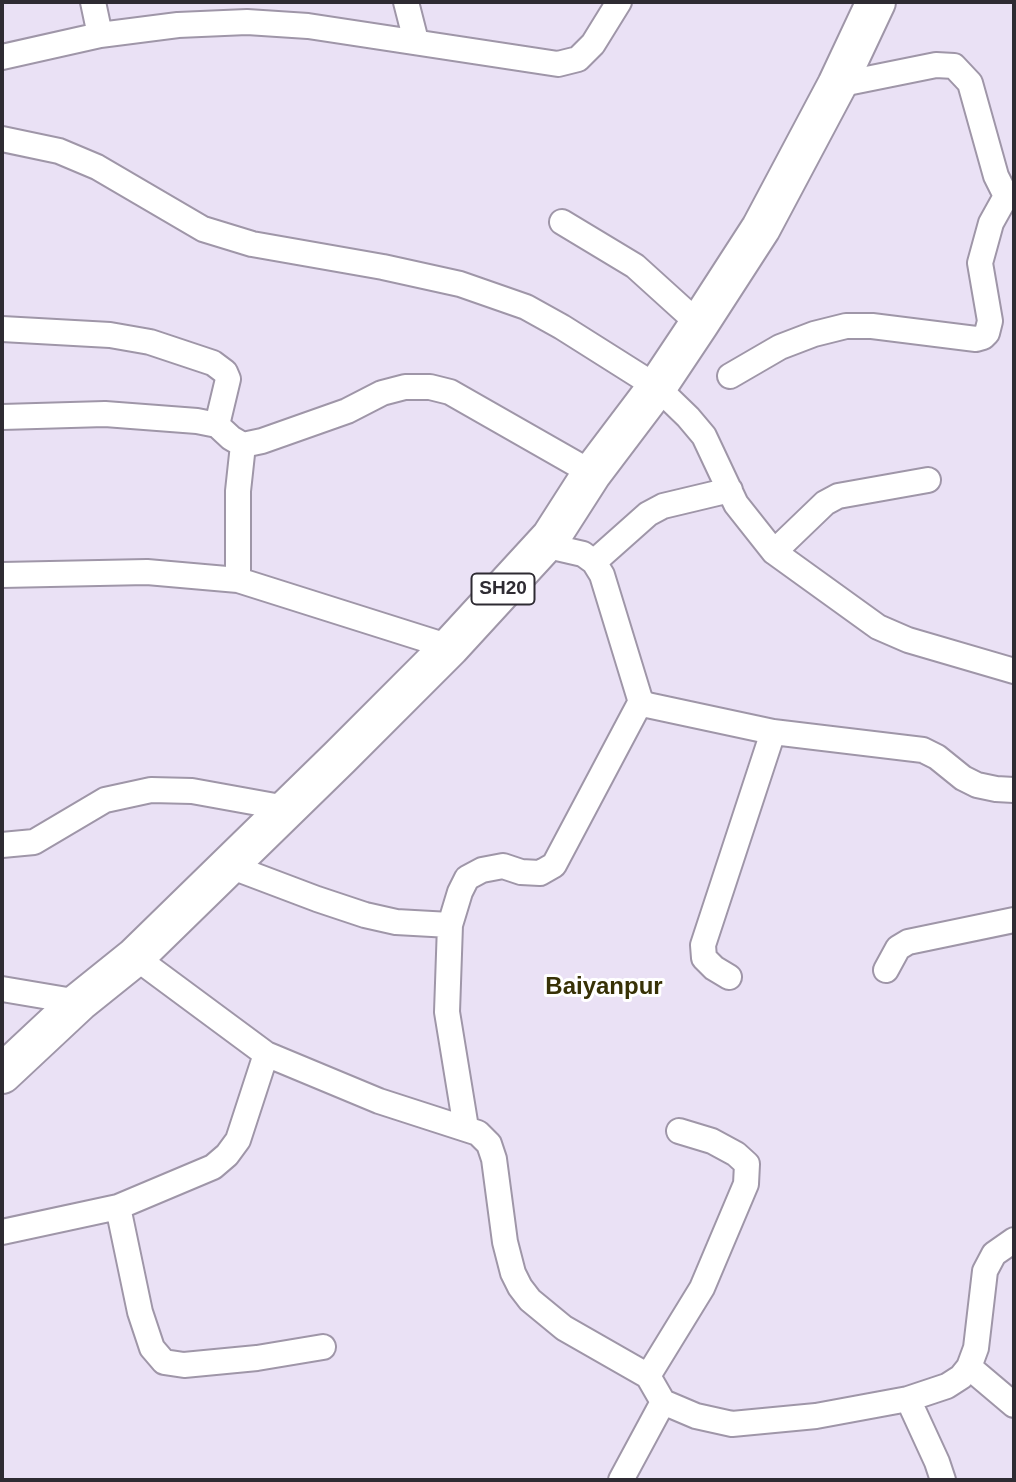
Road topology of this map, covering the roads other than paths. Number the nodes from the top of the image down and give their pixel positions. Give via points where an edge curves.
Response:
1 (93, 2) edge
2 (406, 2) edge
3 (619, 2) edge
4 (876, 2) edge
5 (100, 35) junction
6 (416, 41) junction
7 (2, 57) edge
8 (837, 85) junction
9 (2, 139) edge
10 (1010, 196) edge
11 (562, 222) dead end
12 (699, 324) junction
13 (2, 329) edge
14 (730, 376) dead end
15 (657, 387) junction
16 (2, 417) edge
17 (217, 425) junction
18 (243, 445) junction
19 (592, 473) junction
20 (928, 480) dead end
21 (730, 490) junction
22 (544, 545) junction
23 (774, 552) junction
24 (594, 562) junction
25 (2, 575) edge
26 (238, 580) junction
27 (450, 647) junction
28 (1014, 671) edge
29 (641, 701) junction
30 (773, 732) junction
31 (1014, 790) edge
32 (286, 808) junction
33 (2, 845) edge
34 (227, 865) junction
35 (1014, 920) edge
36 (450, 925) junction
37 (135, 957) junction
38 (886, 970) dead end
39 (729, 977) dead end
40 (2, 989) edge
41 (79, 1002) junction
42 (266, 1054) junction
43 (2, 1074) edge
44 (466, 1128) junction
45 (679, 1131) dead end
46 (118, 1207) junction
47 (2, 1232) edge
48 (1014, 1240) edge
49 (323, 1347) dead end
50 (969, 1367) junction
51 (648, 1376) junction
52 (908, 1399) junction
53 (663, 1402) junction
54 (1014, 1405) edge
55 (621, 1480) edge
56 (943, 1480) edge

1 - 5 street
2 - 6 street
3 - 6 street via 586,52 558,64
4 - 8 main road, SH20
5 - 6 street via 247,22
5 - 7 street
8 - 10 street via 936,65 954,66 970,83 996,176
8 - 12 main road, SH20 via 761,228
9 - 15 street via 59,151 97,167 204,229 252,244 383,267 494,294 562,327
10 - 14 street via 991,223 980,263 990,321 983,337 846,327 780,347
11 - 12 street via 635,266
12 - 15 main road, SH20
13 - 17 street via 110,335 150,342 213,363 228,379
15 - 19 main road, SH20
15 - 21 street via 704,436
16 - 17 street via 105,414
17 - 18 street
18 - 19 street via 347,411 382,393 430,387 450,392
18 - 26 street via 237,491
19 - 22 main road, SH20
20 - 23 street via 838,496
21 - 23 street
21 - 24 street via 663,506
22 - 24 street via 583,554
22 - 27 main road, SH20
23 - 28 street via 878,627
24 - 29 street
25 - 26 street via 147,572
26 - 27 street
27 - 32 main road, SH20
29 - 30 street via 653,708
29 - 36 street via 554,866 540,873 503,866 467,878
30 - 31 street via 923,750 977,785
30 - 39 street via 703,945 705,958
32 - 33 street via 192,791 151,790 105,800 33,842
32 - 34 main road, SH20
34 - 36 street via 365,915
34 - 37 main road, SH20
35 - 38 street via 908,942 898,948
36 - 44 street via 447,1012
37 - 41 main road, SH20
37 - 42 street
40 - 41 street
41 - 43 main road, SH20
42 - 44 street via 380,1101
42 - 46 street via 238,1140 227,1156 213,1167
44 - 51 street via 489,1144 505,1242 520,1287 564,1328
45 - 51 street via 736,1154 747,1164 746,1184 702,1289
46 - 47 street
46 - 49 street via 140,1312 152,1348 164,1362 184,1365
48 - 50 street via 994,1254 985,1271 976,1348
50 - 52 street via 947,1386
50 - 54 street
51 - 53 street
52 - 53 street via 817,1416 732,1424
52 - 56 street
53 - 55 street

